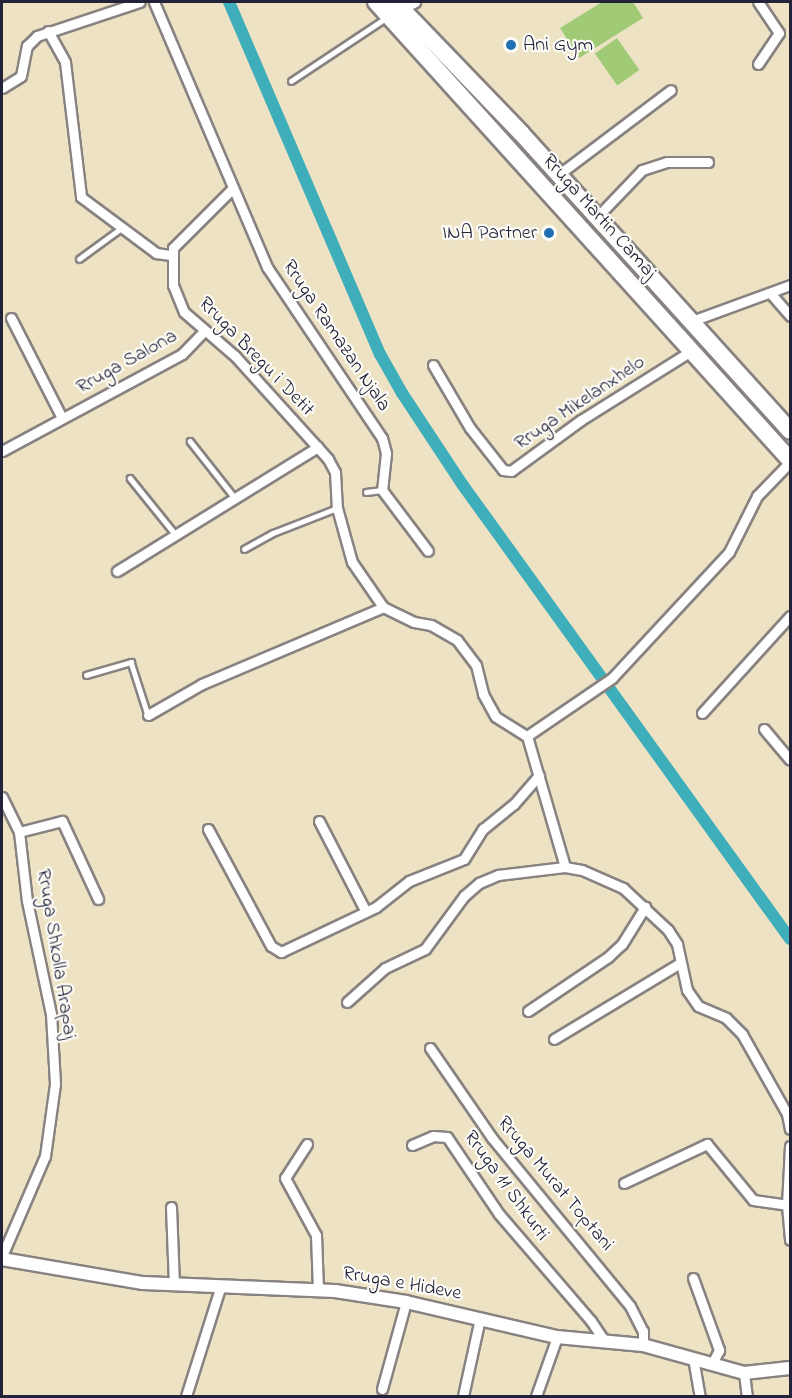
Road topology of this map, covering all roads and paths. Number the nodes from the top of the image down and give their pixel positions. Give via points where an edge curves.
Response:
1 (140, 2) edge
2 (154, 2) edge
3 (376, 2) edge
4 (758, 2) edge
5 (400, 7) edge
6 (48, 31) junction
7 (758, 64) dead end
8 (291, 81) dead end
9 (2, 88) edge
10 (671, 90) dead end
11 (708, 162) dead end
12 (558, 175) junction
13 (232, 189) junction
14 (596, 218) junction
15 (120, 229) junction
16 (171, 255) junction
17 (79, 259) dead end
18 (790, 285) edge
19 (772, 295) junction
20 (790, 316) edge
21 (11, 318) dead end
22 (689, 322) junction
23 (203, 332) junction
24 (691, 351) junction
25 (433, 365) dead end
26 (63, 418) junction
27 (790, 431) edge
28 (190, 441) dead end
29 (318, 447) junction
30 (2, 451) edge
31 (790, 461) edge
32 (130, 478) dead end
33 (382, 490) junction
34 (366, 492) dead end
35 (235, 498) junction
36 (337, 508) junction
37 (176, 535) junction
38 (244, 549) dead end
39 (428, 551) dead end
40 (117, 571) dead end
41 (383, 607) junction
42 (790, 616) edge
43 (86, 675) dead end
44 (702, 713) dead end
45 (148, 715) joint
46 (764, 729) dead end
47 (527, 736) junction
48 (790, 760) edge
49 (539, 775) junction
50 (2, 797) edge
51 (319, 821) dead end
52 (208, 829) dead end
53 (19, 832) junction
54 (565, 867) junction
55 (98, 899) dead end
56 (645, 907) junction
57 (366, 912) junction
58 (680, 963) junction
59 (347, 1002) dead end
60 (528, 1011) dead end
61 (554, 1039) dead end
62 (430, 1048) dead end
63 (790, 1129) edge
64 (307, 1144) dead end
65 (412, 1145) dead end
66 (790, 1146) edge
67 (624, 1183) dead end
68 (787, 1205) junction
69 (171, 1207) dead end
70 (790, 1240) edge
71 (2, 1257) edge
72 (693, 1278) dead end
73 (174, 1286) junction
74 (220, 1288) junction
75 (318, 1290) junction
76 (406, 1302) junction
77 (480, 1318) junction
78 (557, 1337) junction
79 (604, 1341) junction
80 (643, 1345) junction
81 (693, 1358) junction
82 (712, 1364) junction
83 (790, 1368) edge
84 (744, 1373) junction
85 (382, 1389) dead end
86 (186, 1396) edge
87 (463, 1396) edge
88 (537, 1396) edge
89 (700, 1396) edge
90 (747, 1396) edge

1 - 6 street via 78,25
2 - 13 street, Rruga Ramazan Njala
3 - 5 highway, Rruga Martin Camaj
4 - 7 street via 779,33
5 - 8 lane
5 - 12 highway, Rruga Martin Camaj
5 - 24 highway, Rruga Martin Camaj
6 - 9 street via 27,46 21,76
6 - 15 street via 65,62 81,197
10 - 12 street
11 - 14 street via 667,162 642,170
12 - 14 highway, Rruga Martin Camaj
13 - 16 street via 182,237
13 - 33 street, Rruga Ramazan Njala via 279,289 382,438 386,453
14 - 22 highway, Rruga Martin Camaj
15 - 16 street via 156,253
15 - 17 lane
16 - 23 street, Rruga Bregu i Detit via 173,285 184,312
18 - 19 street
19 - 20 street
19 - 22 street
21 - 26 street, Rruga Salona
22 - 27 highway, Rruga Martin Camaj
23 - 26 street, Rruga Salona via 182,354
23 - 29 street, Rruga Bregu i Detit via 235,356
24 - 25 street, Rruga Mikelanxhelo via 580,420 511,471 503,470 470,428
24 - 31 highway, Rruga Martin Camaj
26 - 30 street, Rruga Salona
28 - 35 lane
29 - 35 street
29 - 36 street, Rruga Bregu i Detit via 335,472
31 - 47 street via 757,496 729,552 612,678
32 - 37 lane
33 - 34 lane
33 - 39 street
35 - 37 street
36 - 38 lane
36 - 41 street, Rruga Bregu i Detit via 352,562
37 - 40 street
41 - 45 street via 202,684
41 - 47 street, Rruga Bregu i Detit via 414,622 432,625 457,640 476,665 483,694 496,717
42 - 44 street
43 - 45 lane via 131,662
46 - 48 street
47 - 49 street
49 - 54 street
49 - 57 street via 514,804 483,828 464,859 409,881
50 - 53 street, Rruga Shkolla Arapaj
51 - 57 street
52 - 57 street via 275,950 287,951
53 - 55 street via 62,821
53 - 71 street, Rruga Shkolla Arapaj via 27,901 51,1014 56,1084 45,1156
54 - 56 street via 596,874 623,888
54 - 59 street via 498,875 479,883 464,896 435,940 412,957 384,968
56 - 58 street via 677,944
56 - 60 street via 622,944 608,957
58 - 61 street
58 - 63 street via 687,990 698,1006 726,1018 742,1034 788,1114
62 - 80 street, Rruga Murat Toptani via 492,1138 624,1298 639,1320
64 - 75 street via 285,1178 315,1235
65 - 79 street, Rruga 11 Shkurti via 433,1136 447,1137 499,1214
66 - 68 street
67 - 68 street via 707,1143 753,1200
68 - 70 street
69 - 73 street
71 - 73 main road, Rruga e Hideve via 69,1273
72 - 82 street via 719,1350
73 - 74 main road, Rruga e Hideve
74 - 75 main road, Rruga e Hideve
74 - 86 street
75 - 76 main road, Rruga e Hideve
76 - 77 main road, Rruga e Hideve
76 - 85 street
77 - 78 main road, Rruga e Hideve
77 - 87 street
78 - 79 main road, Rruga e Hideve
78 - 88 street
79 - 80 main road, Rruga e Hideve
80 - 81 main road, Rruga e Hideve
81 - 82 main road, Rruga e Hideve
81 - 89 street
82 - 84 main road, Rruga e Hideve
83 - 84 main road, Rruga e Hideve
84 - 90 street

